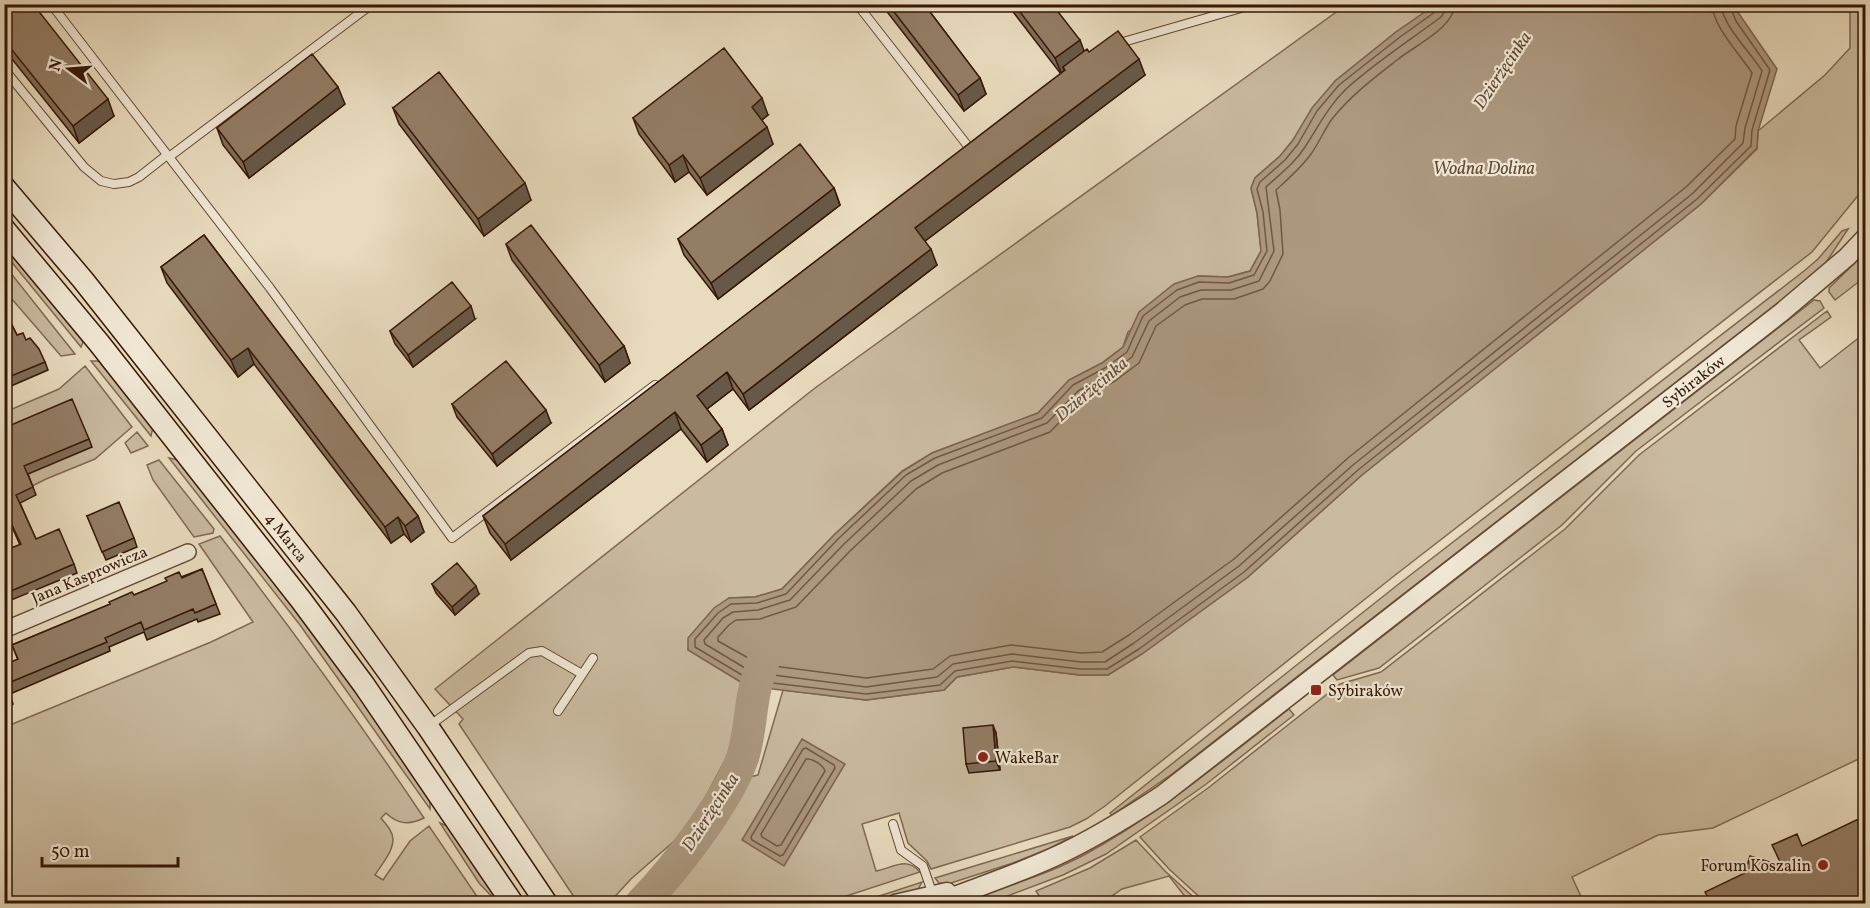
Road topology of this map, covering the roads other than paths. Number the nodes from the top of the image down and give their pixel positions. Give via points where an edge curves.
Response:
1 (51, 4) edge
2 (372, 4) edge
3 (857, 4) edge
4 (1256, 4) edge
5 (1110, 46) edge
6 (4, 69) edge
7 (980, 143) edge
8 (971, 150) junction
9 (168, 156) junction
10 (962, 157) edge
11 (4, 187) edge
12 (4, 229) edge
13 (1866, 237) edge
14 (659, 382) edge
15 (188, 552) dead end
16 (4, 630) edge
17 (593, 658) dead end
18 (582, 674) junction
19 (558, 711) dead end
20 (428, 727) junction
21 (893, 824) dead end
22 (934, 899) edge
23 (513, 903) edge
24 (547, 903) edge
25 (895, 903) edge

1 - 9 lane
2 - 9 lane
3 - 8 lane
4 - 5 lane
6 - 9 lane via 84,166 101,181 129,182
7 - 8 lane
8 - 10 lane
9 - 14 lane via 270,288 452,538
11 - 20 main road, 4 Marca via 83,280 297,550
12 - 23 main road, 4 Marca via 301,600
13 - 22 street, Sybiraków via 1782,312 1162,795 1076,847 1024,870
15 - 16 street, Jana Kasprowicza
17 - 18 lane
18 - 19 lane
18 - 20 lane via 542,651 529,653
20 - 24 main road, 4 Marca
21 - 22 lane via 901,850 923,866
22 - 25 street, Sybiraków

